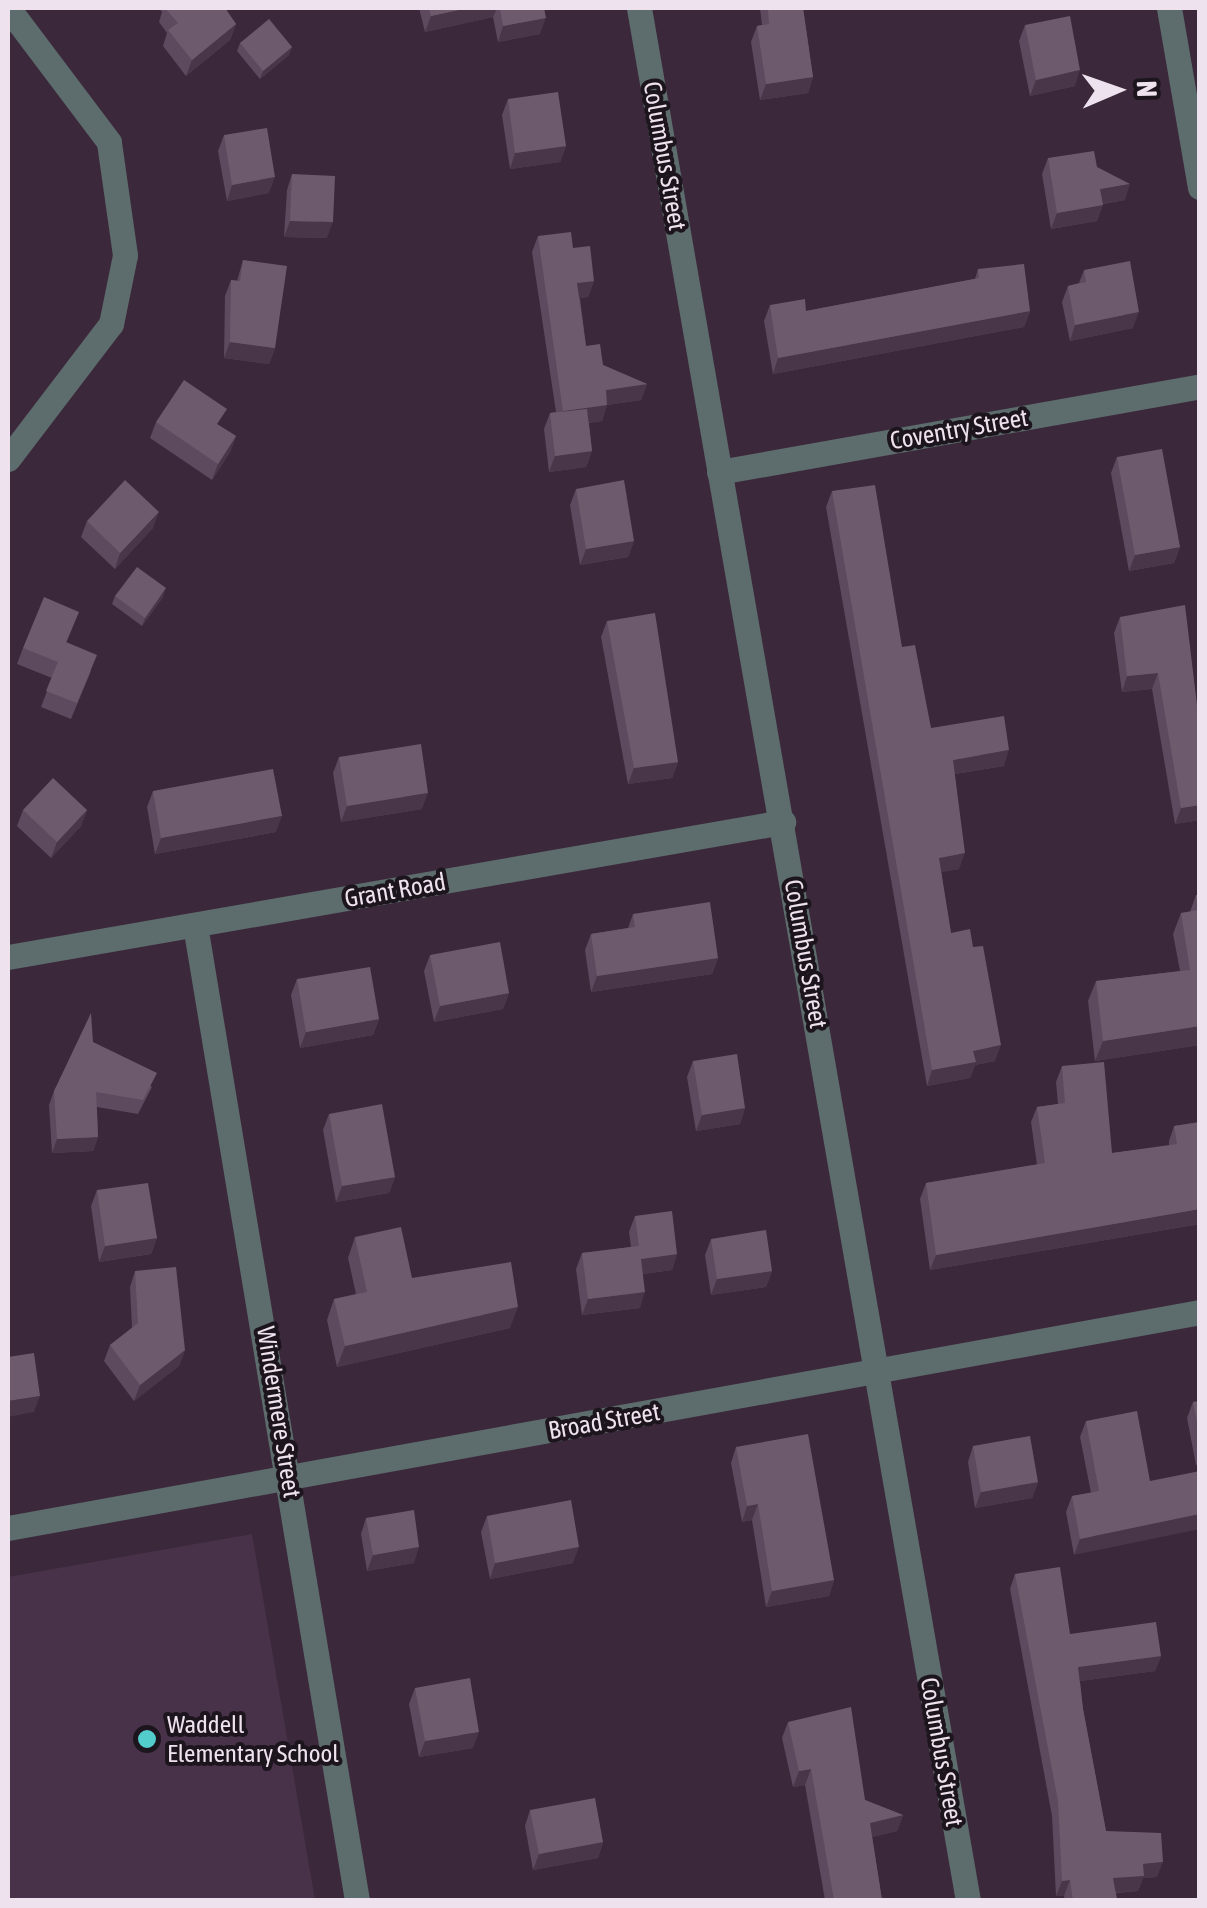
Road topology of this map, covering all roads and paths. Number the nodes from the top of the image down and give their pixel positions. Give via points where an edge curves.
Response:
1 (8, 8) edge
2 (639, 8) edge
3 (1169, 8) edge
4 (1200, 187) edge
5 (1200, 386) edge
6 (8, 460) edge
7 (719, 472) junction
8 (783, 822) junction
9 (195, 925) junction
10 (8, 957) edge
11 (1200, 1312) edge
12 (878, 1371) junction
13 (290, 1476) junction
14 (8, 1528) edge
15 (357, 1900) edge
16 (968, 1900) edge

1 - 6 street via 108,142 125,255 111,324
2 - 7 street, Columbus Street
3 - 4 street
5 - 7 street, Coventry Street
7 - 8 street, Columbus Street
8 - 9 street, Grant Road
8 - 12 street, Columbus Street
9 - 10 street, Grant Road
9 - 13 street, Windermere Street
11 - 12 street, Broad Street
12 - 13 street, Broad Street
12 - 16 street, Columbus Street
13 - 14 street, Broad Street
13 - 15 street, Windermere Street

